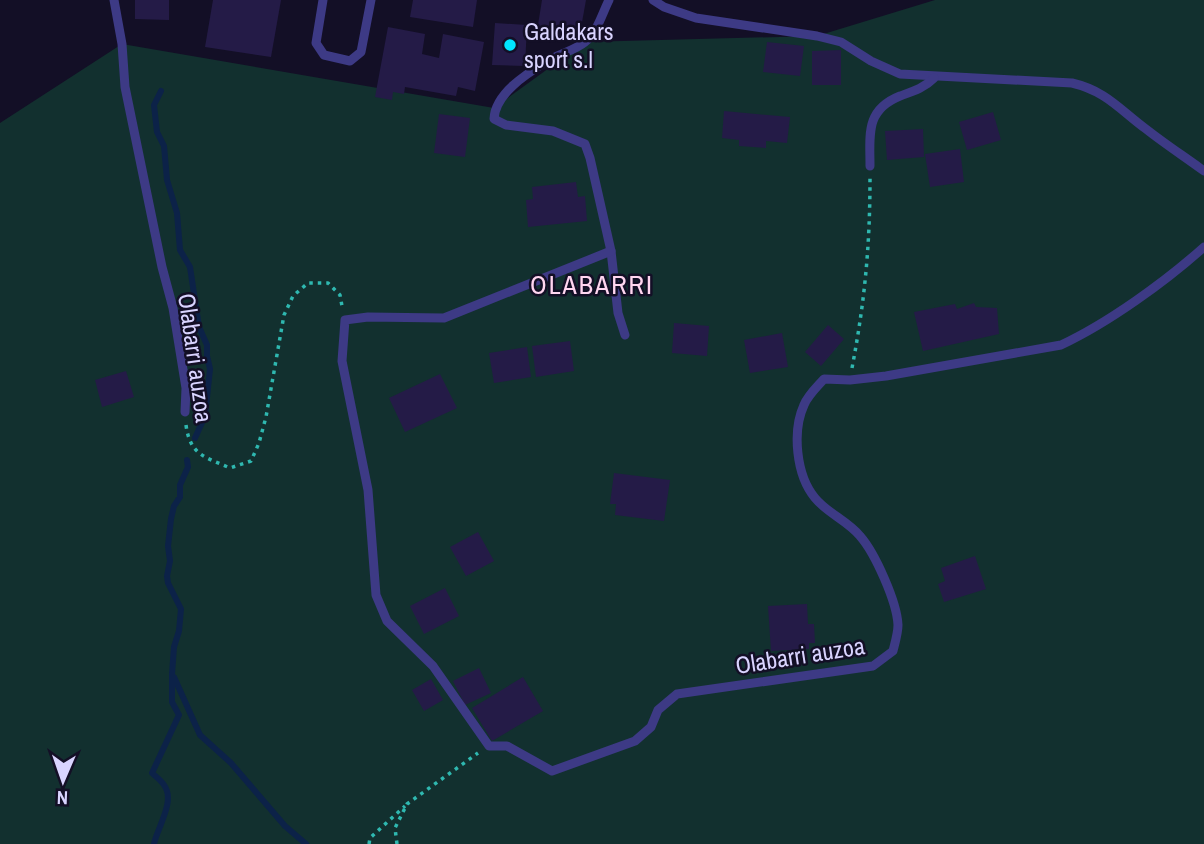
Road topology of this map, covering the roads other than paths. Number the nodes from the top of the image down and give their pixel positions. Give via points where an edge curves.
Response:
1 (114, 0) edge
2 (323, 0) edge
3 (371, 0) edge
4 (609, 0) edge
5 (653, 0) edge
6 (934, 78) junction
7 (870, 166) road end
8 (1204, 171) edge
9 (1204, 247) edge
10 (611, 251) junction
11 (625, 335) dead end
12 (185, 412) road end

1 - 12 lane, Olabarri auzoa via 125,87 173,308 186,388
2 - 3 lane via 316,43 324,55 350,61 361,52
4 - 10 lane via 585,42 546,62 501,96 494,119 553,131 585,144
5 - 6 lane via 696,18 841,42 900,74
6 - 7 lane via 925,87 889,101 876,113 870,130
6 - 8 lane via 1089,87
9 - 10 lane, Olabarri auzoa via 1131,303 1061,345 850,380 824,379 805,402 797,423 804,481 815,498 861,536 880,570 898,626 893,651 873,666 677,694 658,710 651,727 635,741 552,771 508,746 489,746 433,666 387,621 376,595 368,490 342,361 345,320 444,318
10 - 11 lane

